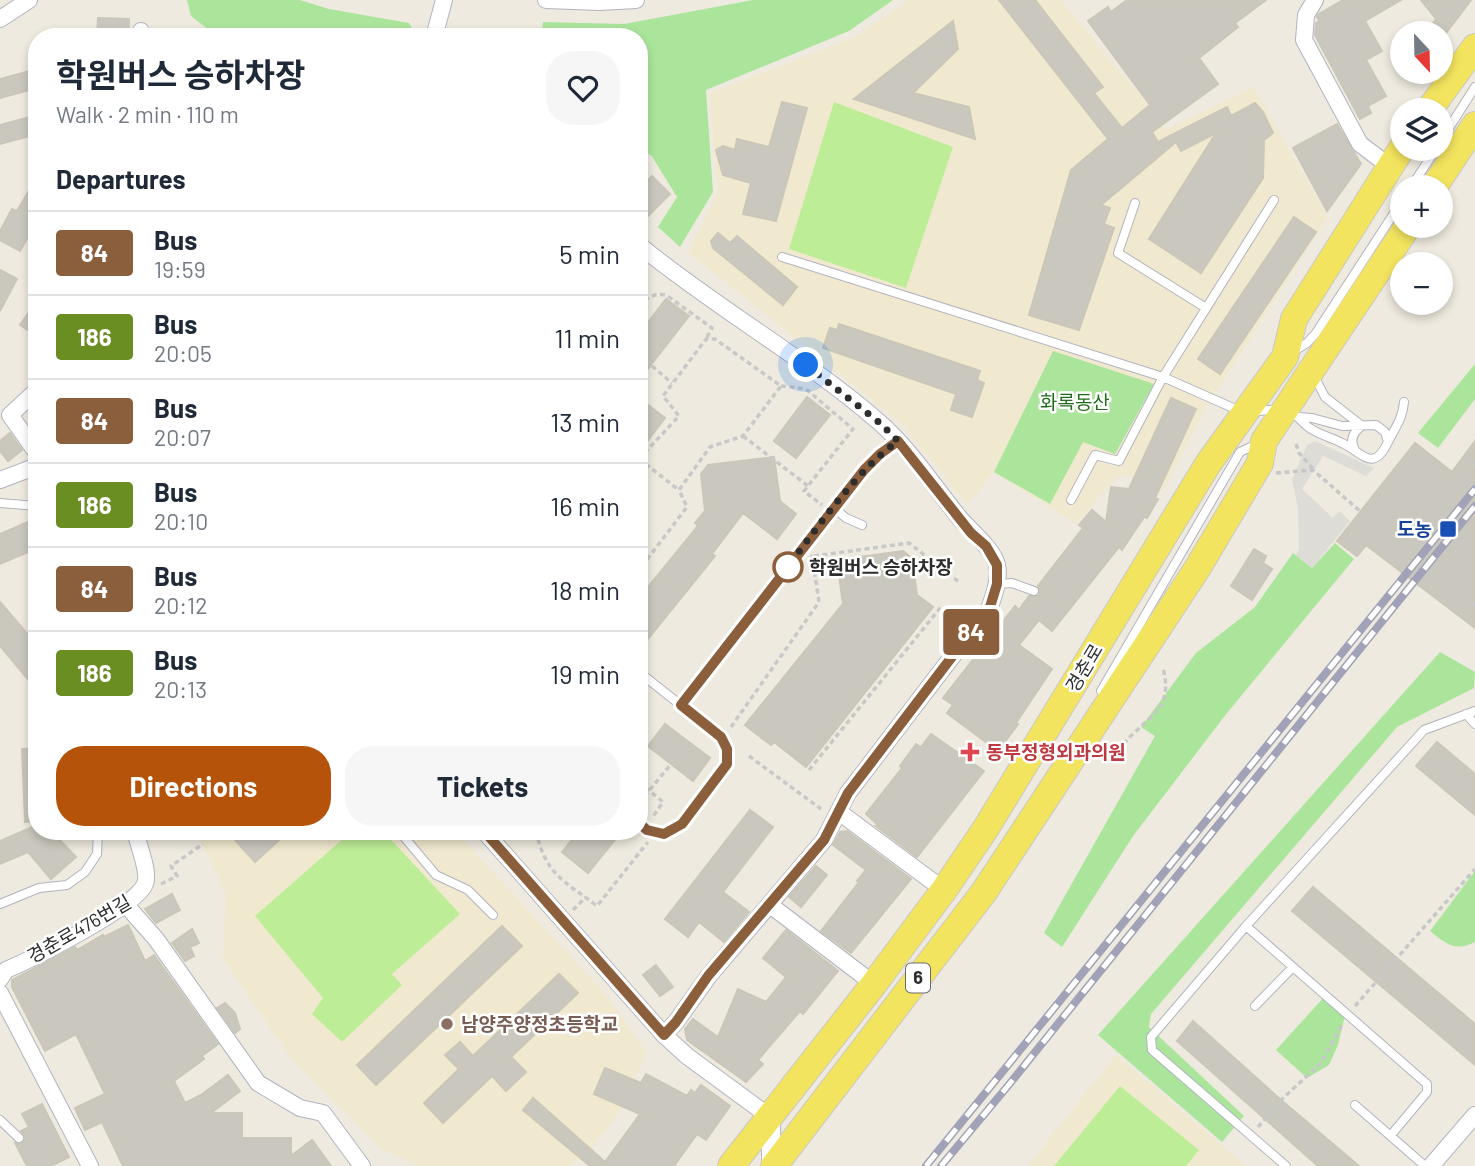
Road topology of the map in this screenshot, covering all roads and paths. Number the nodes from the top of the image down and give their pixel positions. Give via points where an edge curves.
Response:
1 (29, 0) edge
2 (444, 0) edge
3 (545, 0) edge
4 (636, 0) edge
5 (1315, 0) edge
6 (0, 19) edge
7 (436, 28) edge
8 (1475, 47) edge
9 (1475, 86) edge
10 (1438, 98) edge
11 (1453, 121) edge
12 (1475, 125) edge
13 (1390, 155) edge
14 (1393, 161) edge
15 (1442, 175) edge
16 (1274, 200) dead end
17 (1136, 204) dead end
18 (1390, 219) edge
19 (1400, 238) edge
20 (648, 257) edge
21 (782, 257) dead end
22 (648, 298) edge
23 (1206, 308) junction
24 (706, 339) junction
25 (1285, 357) junction
26 (648, 363) edge
27 (1311, 370) junction
28 (1163, 377) junction
29 (672, 383) junction
30 (781, 386) junction
31 (28, 396) edge
32 (1404, 402) dead end
33 (5, 410) edge
34 (1243, 413) junction
35 (1292, 413) junction
36 (1362, 426) junction
37 (743, 436) junction
38 (28, 441) edge
39 (898, 441) junction
40 (1264, 441) junction
41 (1388, 442) junction
42 (1296, 444) dead end
43 (648, 449) edge
44 (1355, 450) junction
45 (648, 466) edge
46 (28, 469) edge
47 (1313, 470) junction
48 (1272, 471) dead end
49 (0, 480) edge
50 (808, 486) junction
51 (679, 490) junction
52 (1071, 500) dead end
53 (0, 503) edge
54 (28, 505) edge
55 (822, 505) dead end
56 (834, 508) junction
57 (1361, 511) dead end
58 (862, 525) dead end
59 (803, 548) junction
60 (814, 556) junction
61 (648, 558) edge
62 (959, 582) dead end
63 (997, 584) junction
64 (1034, 591) dead end
65 (941, 607) dead end
66 (1163, 668) dead end
67 (648, 679) edge
68 (1097, 698) dead end
69 (681, 705) junction
70 (1471, 712) edge
71 (1084, 722) dead end
72 (1475, 724) edge
73 (731, 727) dead end
74 (749, 756) dead end
75 (1103, 758) dead end
76 (671, 764) dead end
77 (809, 770) dead end
78 (1054, 784) junction
79 (649, 790) joint
80 (821, 809) dead end
81 (839, 813) junction
82 (652, 818) dead end
83 (648, 830) edge
84 (656, 832) junction
85 (98, 840) edge
86 (137, 840) edge
87 (407, 840) edge
88 (492, 840) edge
89 (538, 840) edge
90 (203, 844) dead end
91 (1475, 869) edge
92 (159, 885) dead end
93 (944, 890) junction
94 (586, 897) junction
95 (0, 904) edge
96 (127, 905) junction
97 (770, 905) junction
98 (573, 910) dead end
99 (492, 915) dead end
100 (1246, 926) junction
101 (1293, 967) junction
102 (0, 979) edge
103 (874, 984) junction
104 (0, 993) edge
105 (1255, 1006) dead end
106 (1348, 1014) junction
107 (664, 1035) junction
108 (1355, 1105) dead end
109 (1475, 1115) edge
110 (770, 1117) junction
111 (0, 1120) edge
112 (1256, 1129) dead end
113 (1391, 1135) junction
114 (19, 1138) dead end
115 (90, 1166) edge
116 (362, 1166) edge
117 (731, 1166) edge
118 (773, 1166) edge
119 (1286, 1166) edge
120 (1428, 1166) edge

1 - 6 street
2 - 7 street
3 - 4 street
5 - 13 street via 1306,15 1304,40 1360,144
8 - 10 main road
9 - 11 lane
12 - 15 main road
14 - 25 main road, 경춘로 via 1294,319
16 - 23 lane
17 - 23 lane via 1118,253
18 - 25 lane via 1315,333
19 - 27 main road, 경춘로 / 6
20 - 39 street via 788,351
21 - 28 lane
22 - 24 path via 666,295 712,328
23 - 28 lane
24 - 29 path
24 - 30 path via 715,339
25 - 34 main road, 경춘로
26 - 29 path
27 - 35 main road, 경춘로 / 6
27 - 36 lane via 1325,397
28 - 34 lane
28 - 52 lane via 1119,461 1095,455
29 - 43 path via 663,396 679,416
30 - 37 path
30 - 50 path via 806,389 853,429
31 - 33 street
32 - 41 lane via 1399,424
33 - 38 street
34 - 35 lane
34 - 93 main road, 경춘로
35 - 36 lane via 1342,426
35 - 40 main road, 경춘로 / 6
35 - 44 lane via 1308,427
36 - 41 lane via 1381,428
36 - 44 lane via 1353,435
37 - 50 path
37 - 51 path via 710,447
39 - 56 lane via 864,470
39 - 63 street via 986,546 997,565
40 - 68 lane via 1240,452
40 - 78 main road, 경춘로 / 6 via 1259,463 1197,569
41 - 44 lane via 1383,453 1372,459
42 - 47 path
45 - 51 path
46 - 49 street
47 - 48 path
47 - 57 path
50 - 55 path via 804,491
51 - 61 path via 687,507
53 - 54 lane
56 - 58 lane
56 - 59 lane
59 - 60 path
59 - 69 lane
60 - 62 path via 909,543
60 - 73 path via 818,602
63 - 64 lane via 1012,583
63 - 81 street via 990,607 848,793
65 - 77 path
66 - 75 path via 1167,686 1161,706 1119,751
67 - 69 lane
69 - 84 lane via 721,737 727,764 682,824 664,834
70 - 72 lane
70 - 100 lane via 1424,730
71 - 78 lane
74 - 80 path
76 - 79 path
78 - 118 main road, 경춘로 / 6 via 984,892
79 - 82 path via 663,803
81 - 93 street
81 - 97 street via 824,840
83 - 84 lane
84 - 94 path via 597,906
85 - 95 lane via 97,854 85,872 67,885 39,888
86 - 96 street, 경춘로476번길 via 146,882
87 - 99 lane via 436,875 468,890
88 - 107 street
89 - 94 path via 552,872
90 - 92 path via 171,866 177,876
91 - 106 path
93 - 103 main road, 경춘로
94 - 98 path
96 - 102 street, 경춘로476번길 via 6,970
96 - 116 street via 258,1083 300,1108 323,1113
97 - 103 street
97 - 107 street
100 - 101 lane
100 - 119 lane via 1151,1037 1153,1050
101 - 105 lane
101 - 106 lane
103 - 110 main road, 경춘로
104 - 115 street
106 - 112 path via 1321,1063
106 - 113 lane via 1427,1084 1427,1092
107 - 110 street
108 - 113 lane
109 - 120 street
110 - 117 main road, 경춘로
110 - 118 street
111 - 114 lane
113 - 120 lane

